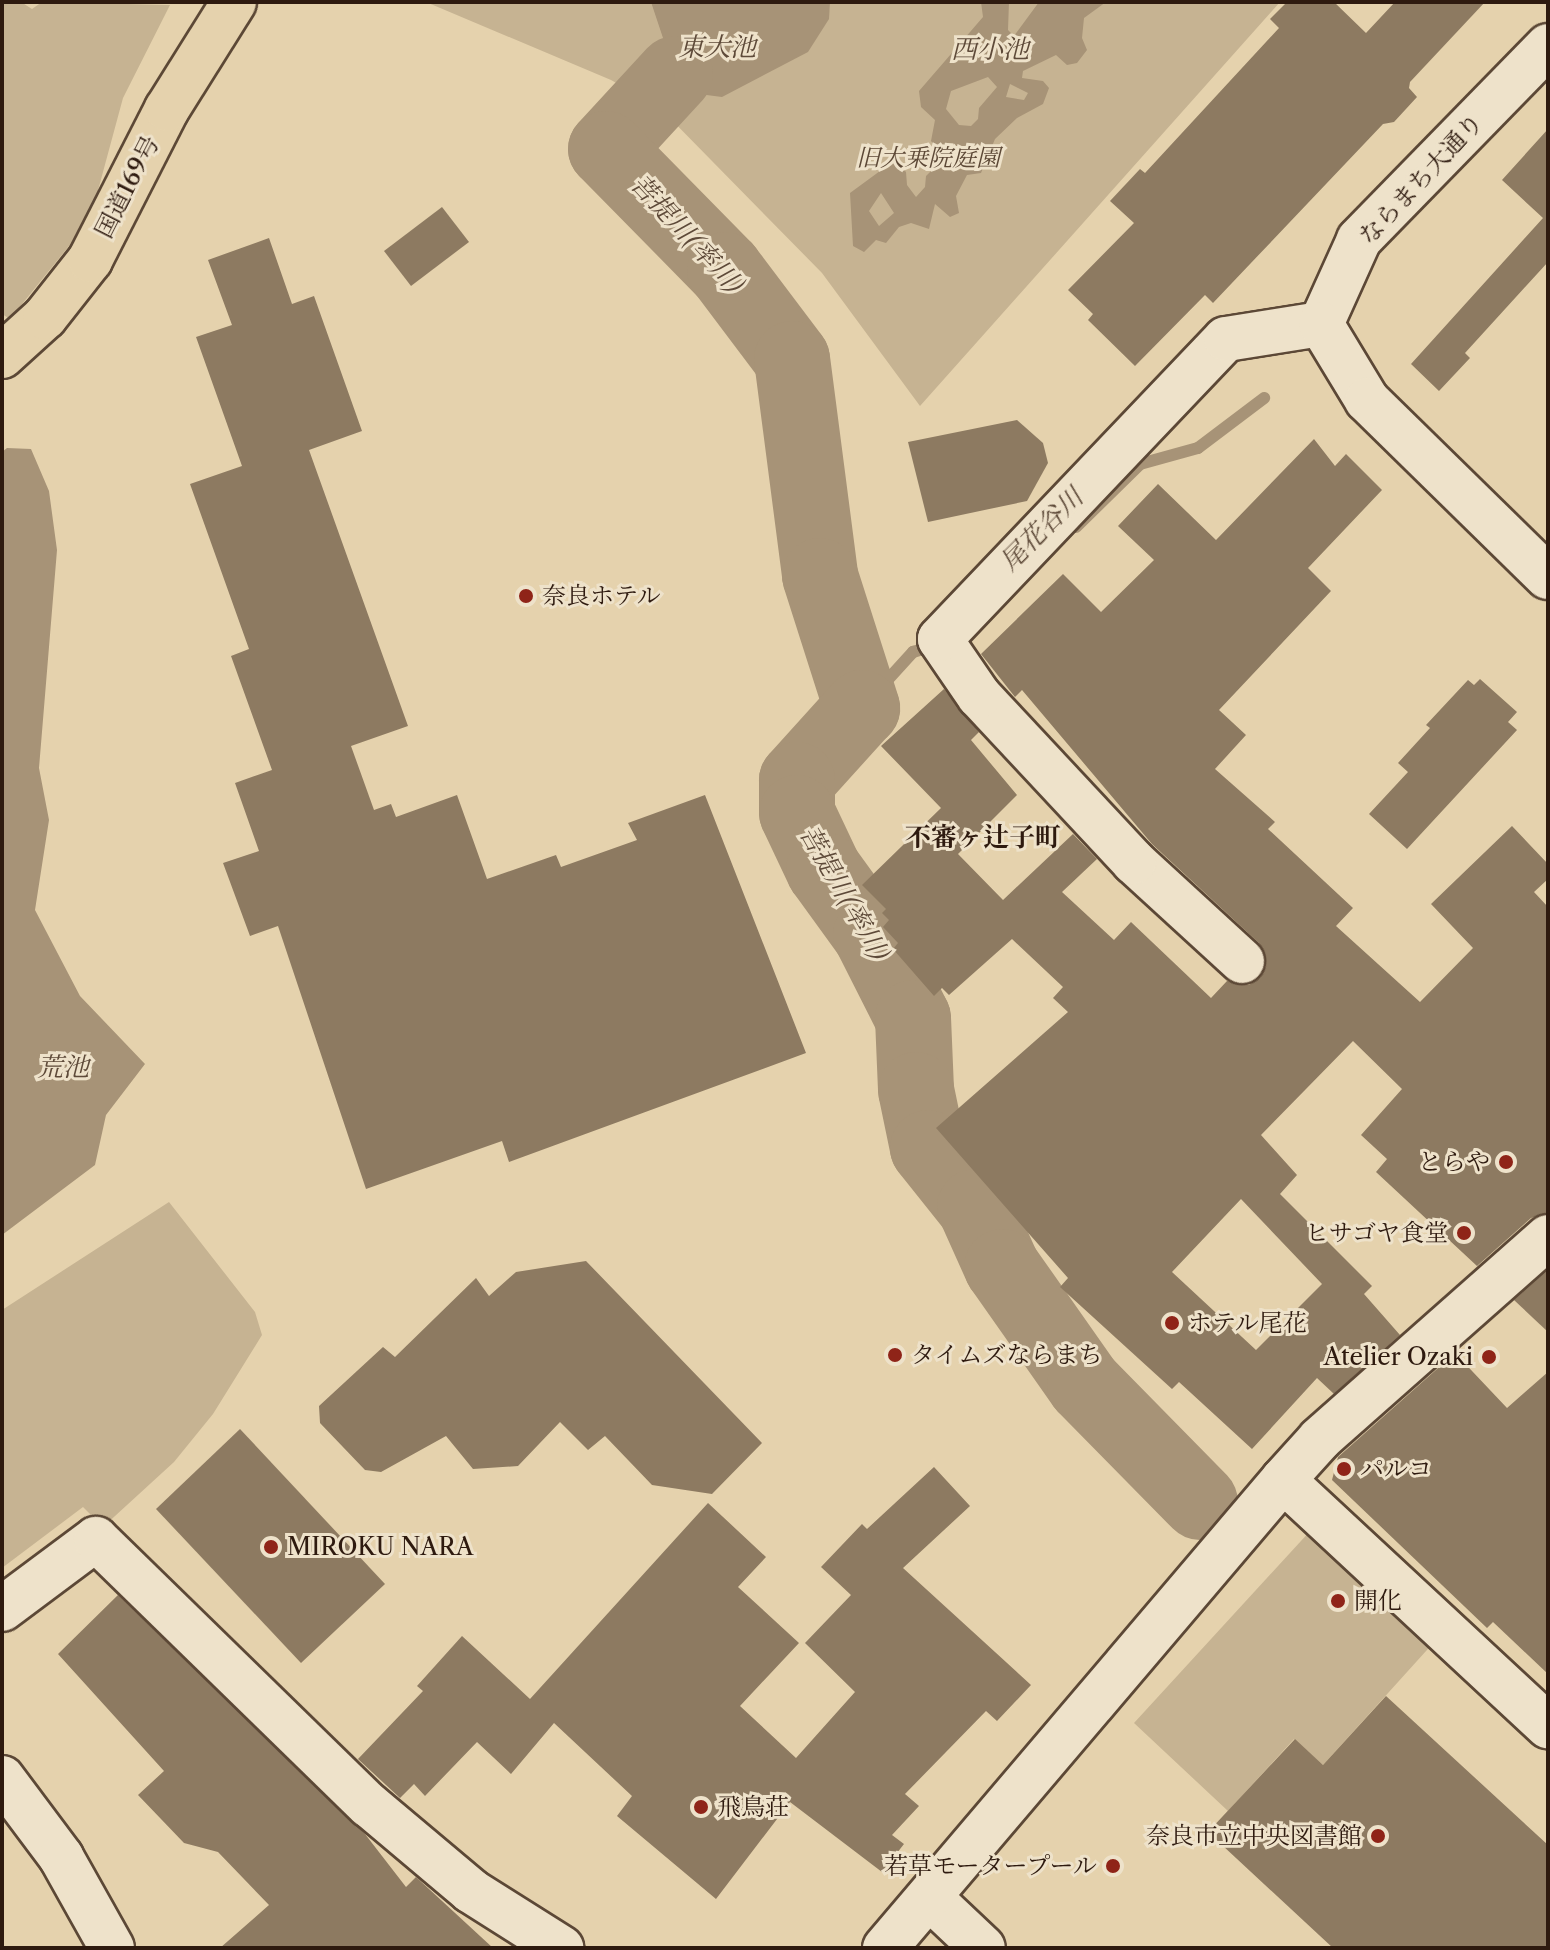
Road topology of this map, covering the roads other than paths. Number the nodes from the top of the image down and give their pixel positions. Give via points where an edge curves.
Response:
1 (234, 2) edge
2 (1548, 46) edge
3 (1321, 324) junction
4 (2, 356) edge
5 (1548, 577) edge
6 (1242, 961) dead end
7 (1548, 1237) edge
8 (1283, 1480) junction
9 (2, 1609) edge
10 (1548, 1726) edge
11 (2, 1778) edge
12 (929, 1897) junction
13 (112, 1948) edge
14 (561, 1948) edge
15 (885, 1948) edge
16 (983, 1948) edge

1 - 4 highway, 国道169号 via 167,109 90,260 45,317
2 - 3 street, ならまち大通り via 1359,240
3 - 5 street via 1367,400
3 - 6 street via 1226,339 940,639 979,696 1134,862
7 - 8 street via 1320,1439
8 - 10 street
8 - 12 street
9 - 14 street via 96,1539 369,1805 471,1891
11 - 13 street via 61,1857
12 - 15 street
12 - 16 street

